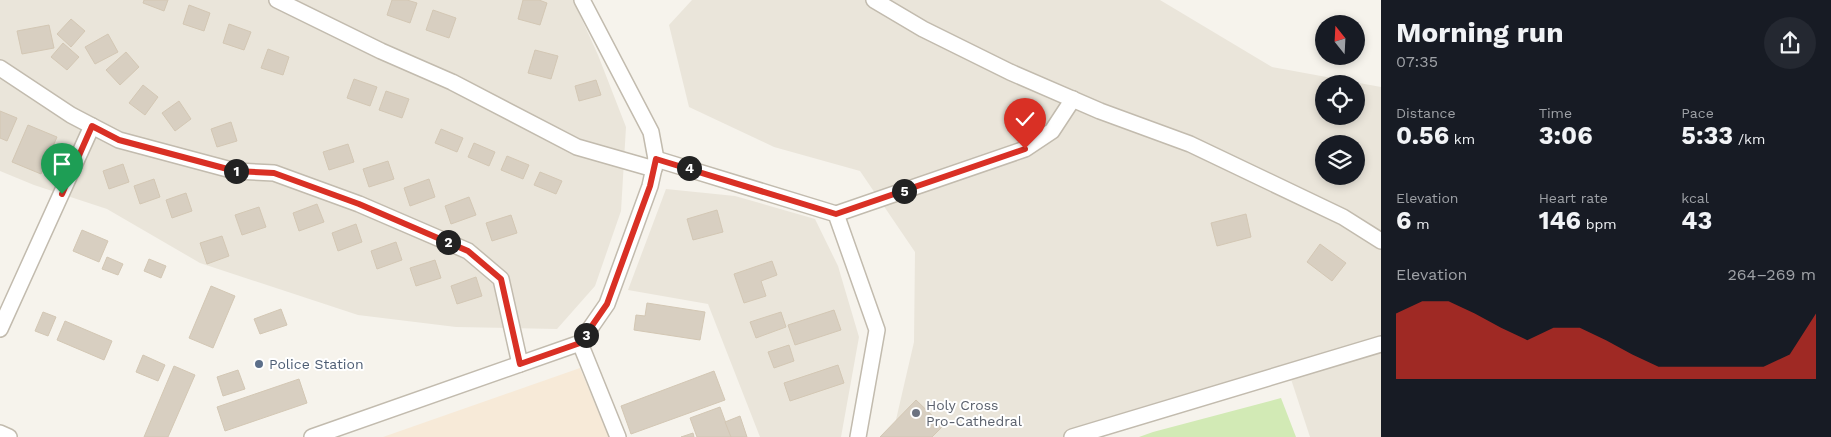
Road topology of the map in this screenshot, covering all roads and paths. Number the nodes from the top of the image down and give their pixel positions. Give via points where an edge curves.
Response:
1 (277, 0) edge
2 (582, 0) edge
3 (874, 0) edge
4 (0, 68) edge
5 (1073, 99) junction
6 (92, 126) junction
7 (655, 164) junction
8 (836, 214) junction
9 (1381, 242) edge
10 (0, 330) edge
11 (580, 343) junction
12 (1381, 344) edge
13 (520, 364) junction
14 (0, 433) edge
15 (8, 437) edge
16 (312, 437) edge
17 (618, 437) edge
18 (858, 437) edge
19 (1072, 437) edge

1 - 7 street via 452,82 577,147
2 - 7 street via 651,132
3 - 5 street via 923,29
4 - 6 street
5 - 8 street via 1052,132 1025,149
5 - 9 street via 1190,144 1343,217
6 - 10 street
6 - 13 street via 119,140 235,171 274,173 359,204 468,251 501,279
7 - 8 street
7 - 11 street via 607,304
8 - 18 street via 877,330
11 - 13 street
11 - 17 street
12 - 19 street
13 - 16 street
14 - 15 street

